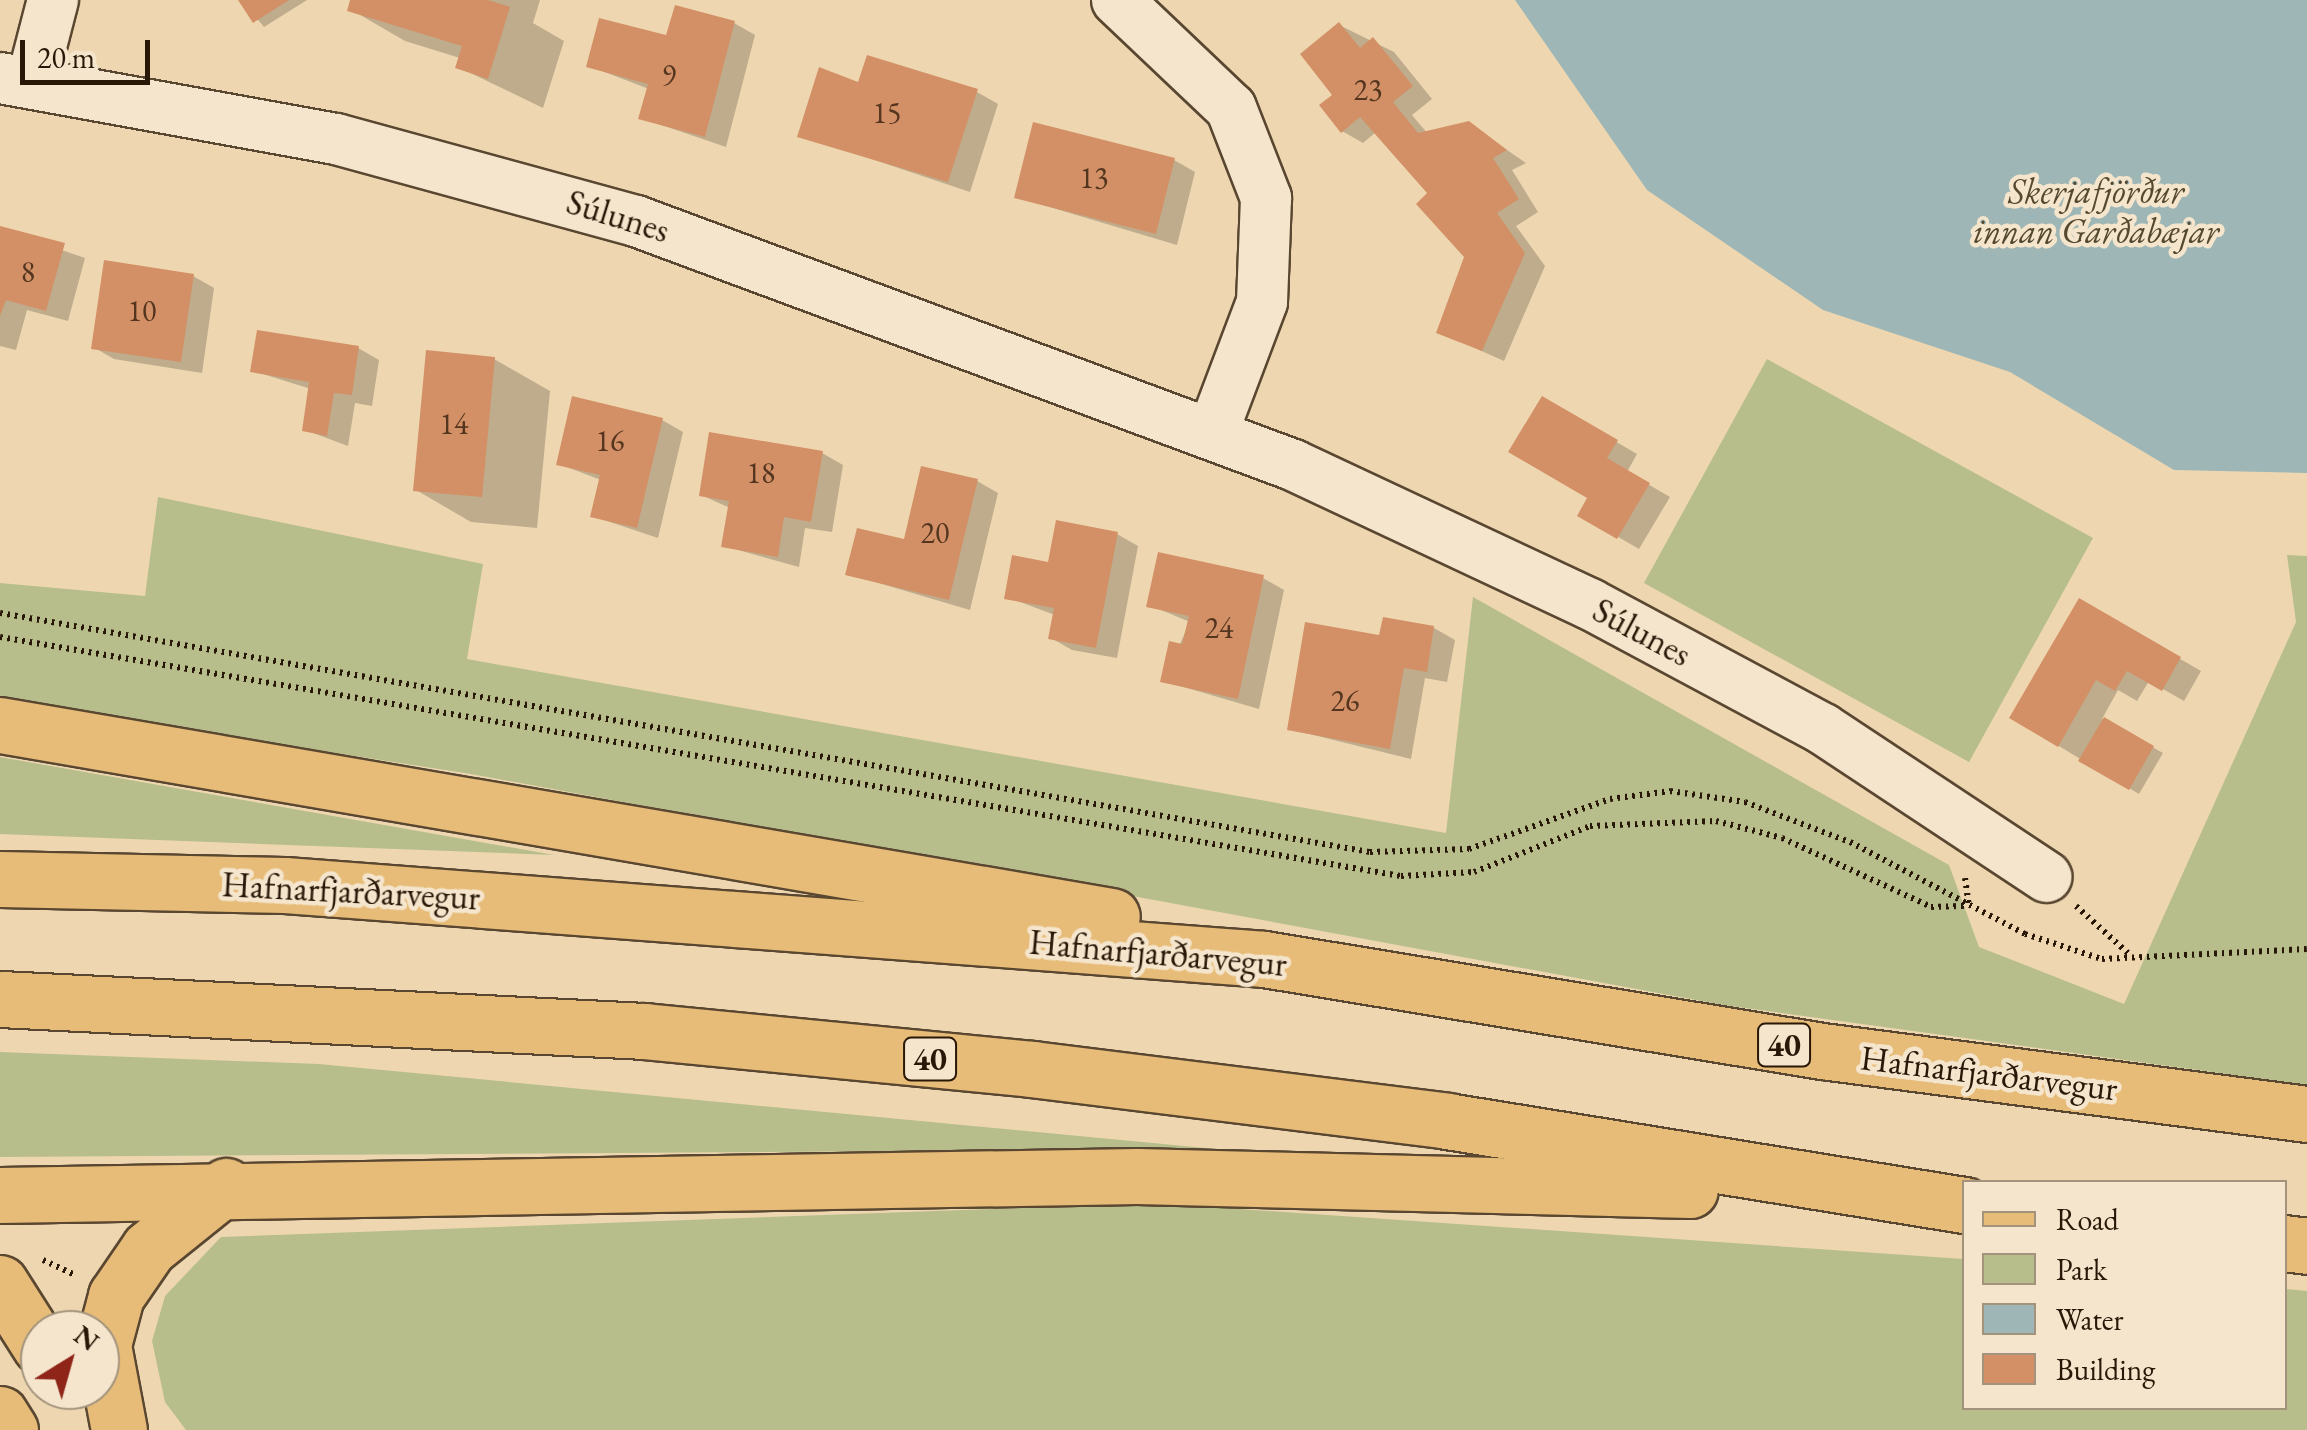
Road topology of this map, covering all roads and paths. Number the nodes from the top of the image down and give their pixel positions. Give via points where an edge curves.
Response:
1 (53, 0) edge
2 (1117, 0) edge
3 (16, 79) edge
4 (1212, 434) junction
5 (0, 613) edge
6 (0, 636) edge
7 (0, 725) edge
8 (1964, 876) dead end
9 (2047, 877) joint
10 (0, 880) edge
11 (1969, 906) junction
12 (2307, 949) edge
13 (2132, 956) junction
14 (1264, 959) junction
15 (0, 999) edge
16 (2307, 1114) edge
17 (226, 1186) junction
18 (1853, 1192) junction
19 (0, 1196) edge
20 (1962, 1205) edge
21 (17, 1270) edge
22 (81, 1278) dead end
23 (29, 1310) edge
24 (0, 1414) edge
25 (10, 1430) edge
26 (119, 1430) edge

1 - 3 street
2 - 4 street via 1221,94 1252,148 1266,198 1262,302
3 - 4 street, Súlunes via 336,139 602,210
4 - 9 street, Súlunes via 1590,604 1824,730
5 - 11 path via 1370,852 1469,849 1655,793 1745,802 1806,821
6 - 11 path via 1401,876 1474,872 1590,826 1716,821 1799,845 1932,908
7 - 14 main road via 1098,912
8 - 11 path
9 - 13 path
10 - 14 main road, Hafnarfjarðarvegur / 40 via 285,886
11 - 13 path via 2058,947
12 - 13 path
14 - 16 main road, Hafnarfjarðarvegur / 40 via 1822,1051
15 - 18 main road, 40 via 644,1030 1032,1069 1447,1121
17 - 18 main road via 1137,1176
17 - 19 main road
17 - 26 main road via 149,1248 116,1296 104,1346
18 - 20 main road, 40
21 - 22 path
21 - 23 main road
24 - 25 main road

